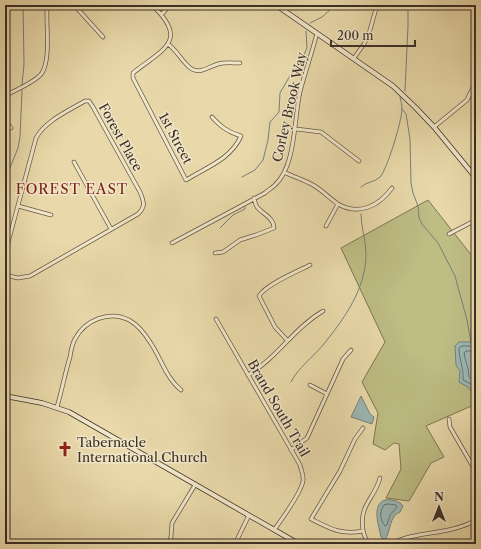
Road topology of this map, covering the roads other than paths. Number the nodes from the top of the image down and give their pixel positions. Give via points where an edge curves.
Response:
1 (48, 5) edge
2 (74, 5) edge
3 (152, 5) edge
4 (170, 5) edge
5 (276, 5) edge
6 (377, 5) edge
7 (162, 14) junction
8 (317, 33) junction
9 (103, 37) dead end
10 (168, 44) junction
11 (354, 58) junction
12 (240, 63) dead end
13 (476, 81) edge
14 (5, 96) edge
15 (212, 117) dead end
16 (5, 120) edge
17 (434, 127) junction
18 (11, 128) dead end
19 (296, 129) junction
20 (359, 161) dead end
21 (74, 162) dead end
22 (284, 172) junction
23 (476, 178) edge
24 (392, 188) dead end
25 (254, 198) junction
26 (338, 204) junction
27 (18, 206) junction
28 (51, 215) dead end
29 (476, 220) edge
30 (326, 226) dead end
31 (111, 229) junction
32 (448, 234) dead end
33 (172, 243) dead end
34 (215, 253) dead end
35 (5, 254) edge
36 (310, 265) dead end
37 (5, 275) edge
38 (323, 311) dead end
39 (216, 319) dead end
40 (287, 340) junction
41 (350, 350) dead end
42 (248, 375) junction
43 (310, 385) dead end
44 (181, 390) dead end
45 (326, 394) junction
46 (5, 396) edge
47 (57, 407) junction
48 (449, 419) dead end
49 (363, 428) dead end
50 (291, 450) junction
51 (475, 467) edge
52 (476, 472) edge
53 (380, 478) dead end
54 (195, 484) junction
55 (249, 515) junction
56 (476, 520) edge
57 (274, 530) junction
58 (363, 531) junction
59 (5, 539) edge
60 (397, 542) edge
61 (8, 544) edge
62 (168, 544) edge
63 (235, 544) edge
64 (299, 544) edge
65 (370, 544) edge
66 (391, 544) edge

1 - 14 street via 46,61 42,74
2 - 9 street
3 - 7 street
4 - 7 street
5 - 8 street
6 - 11 street via 368,37
7 - 10 street via 171,28
8 - 11 street
8 - 19 street, Corley Brook Way via 300,92
10 - 12 street via 193,70 201,71 220,64
10 - 15 street, 1st Street via 132,75 186,180 229,154 237,146 241,136 229,132
11 - 17 street via 393,86
13 - 17 street via 467,100
16 - 18 street
17 - 23 street
19 - 20 street via 321,132
19 - 22 street, Corley Brook Way
21 - 31 street
22 - 25 street, Corley Brook Way via 276,185
22 - 26 street via 314,185
24 - 26 street via 386,196 367,208 357,210
25 - 33 street, Corley Brook Way
25 - 34 street via 258,208 270,218 274,228 240,240 223,252
26 - 30 street
27 - 28 street
27 - 31 street, Forest Place via 40,131 66,112 89,101 144,202 143,209 138,214
27 - 35 street, Forest Place
29 - 32 street
31 - 37 street, Forest Place via 30,276 18,278
36 - 40 street via 269,287 259,296 276,327
38 - 40 street via 308,320
39 - 42 street, Brand South Trail
40 - 42 street via 267,361
41 - 45 street
42 - 50 street, Brand South Trail
43 - 45 street
44 - 47 street via 173,384 150,342 138,327 129,320 112,316 95,319 85,326 74,340
45 - 50 street via 307,438
46 - 47 street
47 - 54 street
48 - 51 street via 450,427
49 - 58 street via 311,519 336,531
50 - 57 street, Brand South Trail via 300,465 303,481
51 - 52 street
53 - 58 street via 362,514
54 - 55 street
54 - 62 street via 172,523
55 - 57 street
55 - 63 street
56 - 60 street via 458,529
57 - 64 street
58 - 65 street
59 - 61 main road
60 - 66 street

